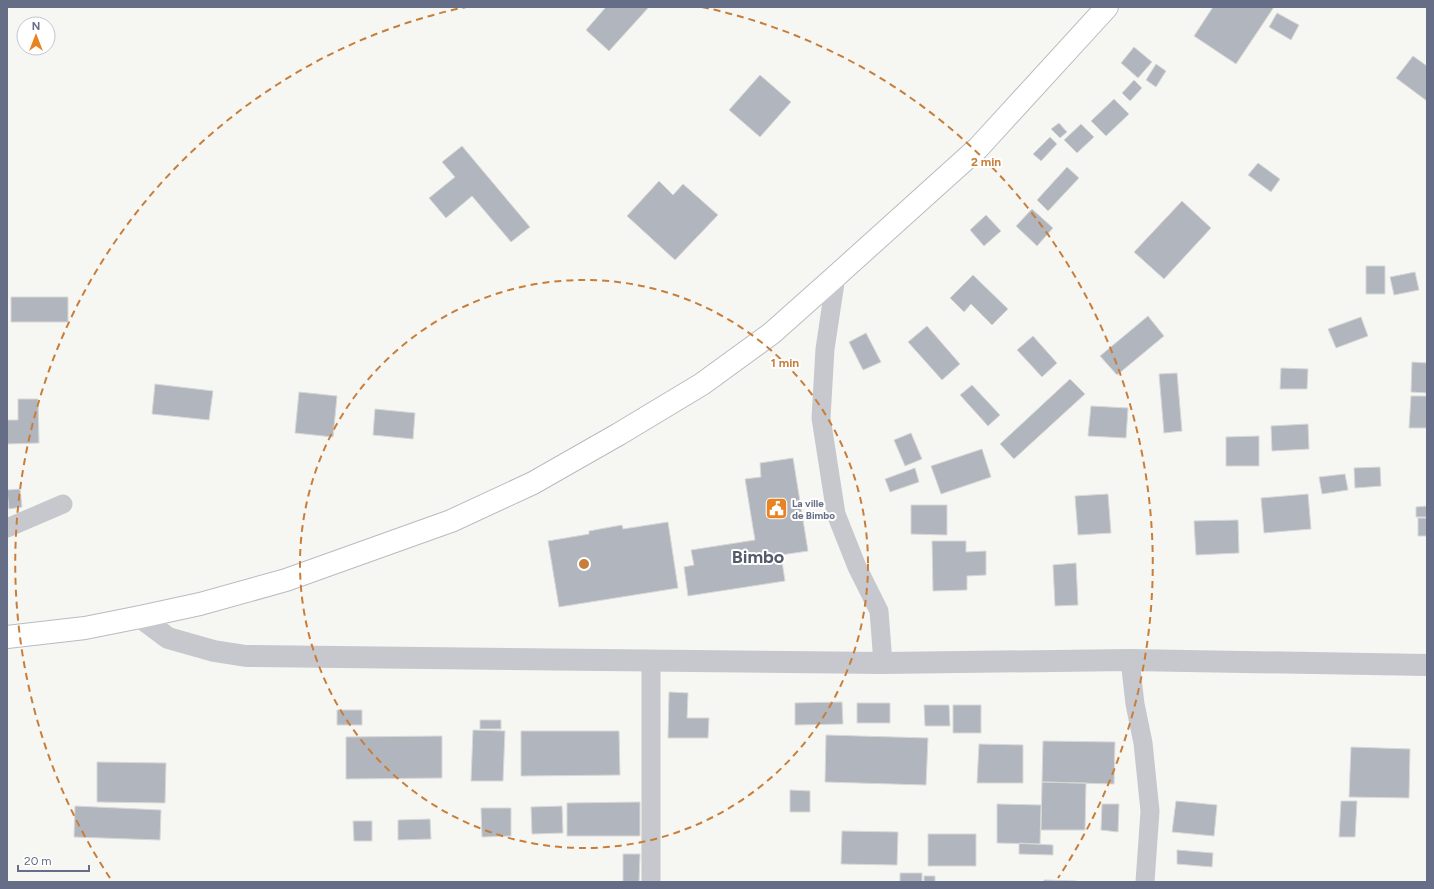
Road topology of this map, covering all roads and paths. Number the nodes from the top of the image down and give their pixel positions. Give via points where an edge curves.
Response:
1 (1106, 7) edge
2 (836, 276) junction
3 (63, 504) dead end
4 (7, 528) edge
5 (140, 617) junction
6 (7, 637) edge
7 (1130, 660) junction
8 (651, 661) junction
9 (883, 663) junction
10 (1427, 665) edge
11 (652, 882) edge
12 (1145, 882) edge

1 - 2 main road via 978,148
2 - 5 main road via 772,333 702,384 533,483 451,521 286,580 200,604
2 - 9 street via 825,349 822,418 836,514 857,567 879,611
3 - 4 street
5 - 6 main road via 85,628
5 - 8 street via 168,638 214,651 246,656
7 - 9 street
7 - 10 street
7 - 12 street via 1150,811
8 - 9 street
8 - 11 street

